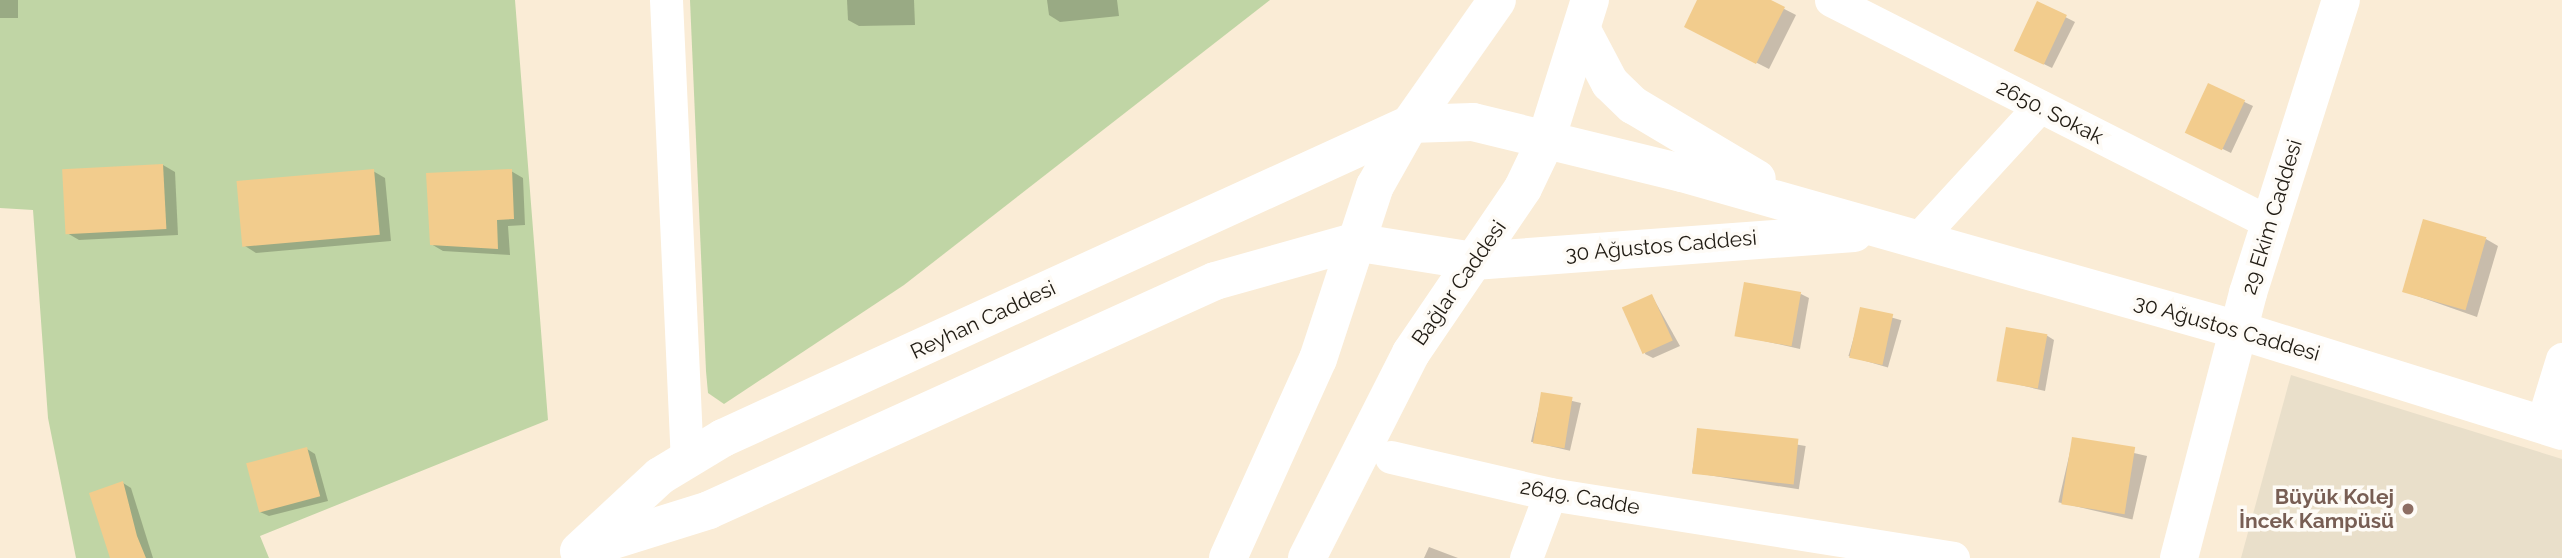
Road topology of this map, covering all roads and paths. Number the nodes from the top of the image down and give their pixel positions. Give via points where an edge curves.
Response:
1 (666, 0) edge
2 (1497, 0) edge
3 (1830, 0) edge
4 (2341, 0) edge
5 (1586, 15) edge
6 (2039, 106) junction
7 (1410, 124) junction
8 (1546, 140) junction
9 (1808, 208) junction
10 (2270, 223) junction
11 (1904, 235) junction
12 (1354, 242) junction
13 (1474, 261) junction
14 (2238, 330) junction
15 (2562, 359) edge
16 (2552, 428) edge
17 (687, 457) junction
18 (1391, 457) dead end
19 (1550, 494) junction
20 (1770, 529) junction
21 (571, 555) edge
22 (1228, 558) edge
23 (1307, 558) edge
24 (1525, 558) edge
25 (1832, 558) edge
26 (1953, 558) edge
27 (2179, 558) edge

1 - 17 street
2 - 7 street
3 - 6 street, 2650. Sokak
4 - 10 street, 29 Ekim Caddesi
5 - 8 street, Bağlar Caddesi
5 - 9 street via 1610,83 1633,105
6 - 10 street, 2650. Sokak
6 - 11 street
7 - 8 street, 30 Ağustos Caddesi via 1473,122
7 - 12 street
7 - 17 street, Reyhan Caddesi
8 - 9 street, 30 Ağustos Caddesi
8 - 13 street, Bağlar Caddesi via 1523,188
9 - 11 street, 30 Ağustos Caddesi
10 - 14 street, 29 Ekim Caddesi
11 - 13 street, 30 Ağustos Caddesi
11 - 14 street, 30 Ağustos Caddesi
12 - 13 street, 30 Ağustos Caddesi
12 - 21 street, Reyhan Caddesi via 1215,281 709,510
12 - 22 street via 1318,359
13 - 23 street, Bağlar Caddesi via 1411,353
14 - 16 street, 30 Ağustos Caddesi
14 - 27 street, 29 Ekim Caddesi
15 - 16 street
17 - 21 street, Reyhan Caddesi
18 - 19 street, 2649. Cadde
19 - 20 street, 2649. Cadde
19 - 24 street
20 - 25 street, 2649. Cadde
20 - 26 street, 2649. Cadde

